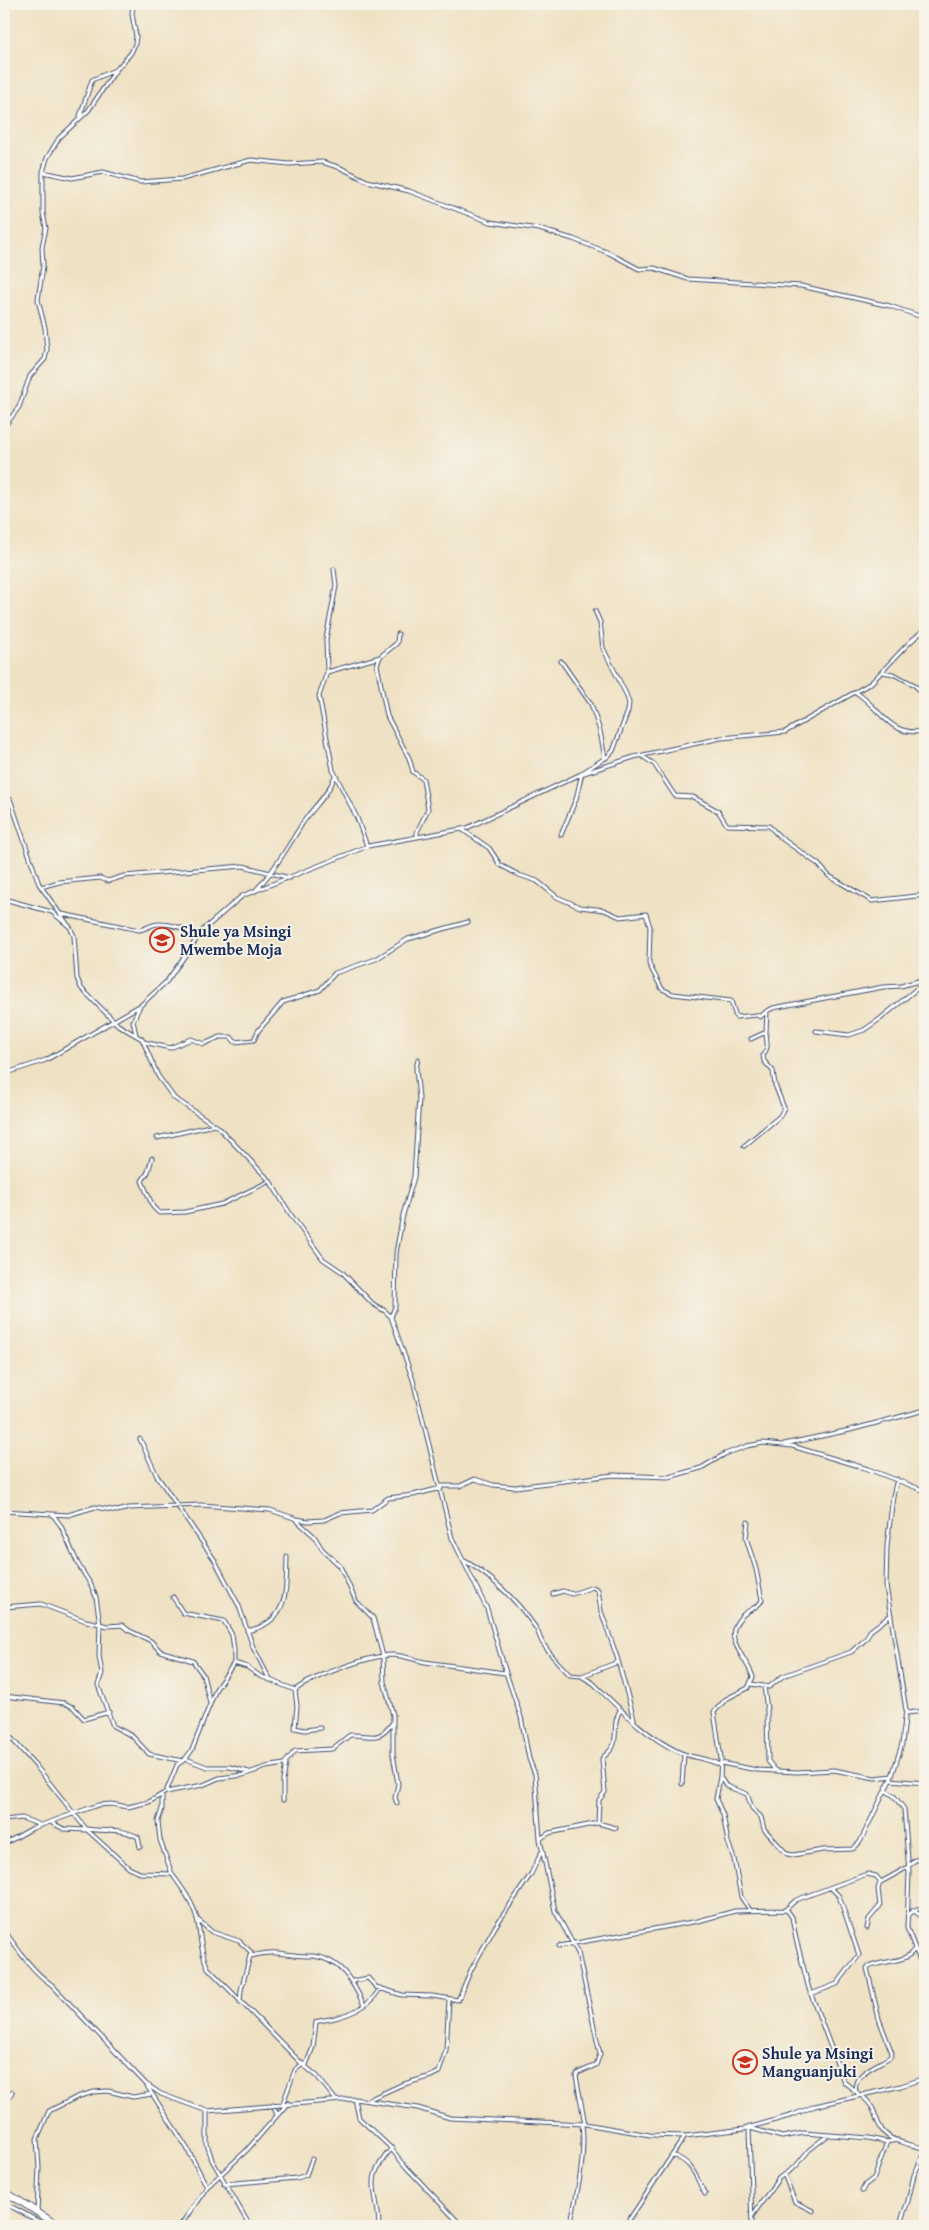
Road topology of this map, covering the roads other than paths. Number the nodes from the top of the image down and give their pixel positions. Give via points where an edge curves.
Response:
1 (133, 4) edge
2 (116, 70) junction
3 (79, 120) junction
4 (43, 172) junction
5 (925, 318) edge
6 (4, 427) edge
7 (334, 569) dead end
8 (595, 611) dead end
9 (925, 629) edge
10 (398, 634) dead end
11 (380, 657) junction
12 (561, 661) dead end
13 (365, 662) junction
14 (378, 666) junction
15 (327, 672) junction
16 (882, 672) junction
17 (857, 693) junction
18 (925, 695) edge
19 (925, 731) edge
20 (642, 756) junction
21 (605, 758) junction
22 (581, 774) junction
23 (335, 776) junction
24 (10, 799) dead end
25 (463, 829) junction
26 (562, 835) dead end
27 (417, 837) junction
28 (368, 846) junction
29 (269, 872) junction
30 (290, 878) junction
31 (41, 887) junction
32 (254, 891) junction
33 (925, 895) edge
34 (4, 899) edge
35 (62, 914) junction
36 (468, 922) dead end
37 (70, 928) junction
38 (200, 934) junction
39 (925, 980) edge
40 (141, 1005) junction
41 (767, 1011) junction
42 (114, 1022) junction
43 (816, 1031) dead end
44 (766, 1032) junction
45 (136, 1035) junction
46 (751, 1040) dead end
47 (144, 1042) junction
48 (418, 1059) dead end
49 (4, 1074) edge
50 (215, 1124) junction
51 (158, 1138) dead end
52 (744, 1146) dead end
53 (152, 1158) dead end
54 (270, 1181) junction
55 (391, 1317) junction
56 (925, 1410) edge
57 (140, 1439) dead end
58 (783, 1444) junction
59 (897, 1479) junction
60 (441, 1487) junction
61 (925, 1491) edge
62 (176, 1505) junction
63 (4, 1511) edge
64 (53, 1515) junction
65 (294, 1518) junction
66 (748, 1522) dead end
67 (287, 1557) dead end
68 (464, 1561) junction
69 (553, 1594) dead end
70 (173, 1597) dead end
71 (4, 1607) edge
72 (891, 1615) junction
73 (100, 1624) junction
74 (248, 1631) junction
75 (383, 1656) junction
76 (618, 1662) junction
77 (234, 1663) junction
78 (506, 1673) junction
79 (581, 1676) junction
80 (270, 1680) junction
81 (751, 1684) junction
82 (764, 1686) junction
83 (295, 1690) junction
84 (4, 1696) edge
85 (210, 1703) junction
86 (621, 1709) junction
87 (925, 1711) edge
88 (109, 1712) junction
89 (906, 1713) junction
90 (634, 1719) junction
91 (393, 1722) junction
92 (320, 1728) dead end
93 (4, 1730) edge
94 (684, 1754) junction
95 (184, 1760) junction
96 (287, 1763) junction
97 (720, 1764) junction
98 (776, 1771) junction
99 (250, 1772) junction
100 (720, 1777) junction
101 (891, 1778) junction
102 (925, 1783) edge
103 (682, 1784) dead end
104 (885, 1790) junction
105 (166, 1792) junction
106 (162, 1796) junction
107 (283, 1800) dead end
108 (397, 1803) dead end
109 (68, 1805) junction
110 (74, 1814) junction
111 (63, 1816) junction
112 (4, 1820) edge
113 (48, 1822) junction
114 (598, 1824) junction
115 (40, 1825) junction
116 (616, 1828) dead end
117 (87, 1830) junction
118 (540, 1839) junction
119 (4, 1844) edge
120 (140, 1847) dead end
121 (542, 1852) junction
122 (925, 1859) edge
123 (908, 1867) junction
124 (172, 1874) junction
125 (880, 1881) junction
126 (831, 1888) junction
127 (925, 1908) edge
128 (786, 1909) junction
129 (750, 1910) junction
130 (914, 1910) junction
131 (908, 1914) junction
132 (197, 1919) junction
133 (925, 1919) edge
134 (867, 1928) dead end
135 (4, 1930) edge
136 (574, 1943) junction
137 (560, 1946) dead end
138 (914, 1948) junction
139 (251, 1956) junction
140 (925, 1973) edge
141 (353, 1981) junction
142 (380, 1988) junction
143 (811, 1994) junction
144 (449, 2000) junction
145 (240, 2003) junction
146 (364, 2005) junction
147 (304, 2065) junction
148 (925, 2078) edge
149 (146, 2084) junction
150 (856, 2091) junction
151 (12, 2092) dead end
152 (152, 2094) junction
153 (861, 2096) junction
154 (355, 2098) junction
155 (335, 2100) junction
156 (367, 2100) junction
157 (286, 2103) junction
158 (273, 2105) junction
159 (4, 2108) edge
160 (208, 2110) junction
161 (277, 2116) junction
162 (583, 2124) junction
163 (749, 2128) junction
164 (685, 2136) junction
165 (828, 2136) junction
166 (897, 2140) junction
167 (887, 2142) junction
168 (392, 2148) junction
169 (925, 2150) edge
170 (672, 2155) junction
171 (312, 2159) dead end
172 (784, 2174) junction
173 (220, 2176) junction
174 (224, 2184) junction
175 (207, 2188) junction
176 (862, 2191) dead end
177 (4, 2192) edge
178 (705, 2194) dead end
179 (4, 2204) edge
180 (813, 2211) dead end
181 (37, 2213) junction
182 (752, 2216) junction
183 (378, 2225) edge
184 (47, 2226) edge
185 (59, 2226) edge
186 (180, 2226) edge
187 (250, 2226) edge
188 (462, 2226) edge
189 (570, 2226) edge
190 (625, 2226) edge
191 (752, 2226) edge
192 (899, 2226) edge

1 - 2 street via 136,44
2 - 3 street via 95,103
2 - 3 street via 91,82
3 - 4 street via 59,138
4 - 5 street via 72,178 103,172 140,182 182,179 251,160 289,164 322,162 367,181 409,191 490,222 539,229 573,239 639,269 654,268 688,279 801,286 890,306
4 - 6 street via 46,228 38,300 47,350 45,358 30,376 19,406
7 - 15 street via 336,586 326,639
8 - 21 street via 604,648 628,703 613,750
9 - 16 street
10 - 11 street via 398,643
11 - 13 street
11 - 14 street
12 - 21 street via 591,704
13 - 14 street
13 - 15 street
14 - 27 street via 387,716 413,772 423,779 428,812
15 - 23 street via 319,696
16 - 17 street
16 - 18 street via 914,684
17 - 19 street via 894,728 908,732
17 - 20 street via 785,732 721,738
20 - 22 street
20 - 33 street via 654,764 674,796 693,797 718,811 727,825 769,826 829,876 872,900
21 - 22 street
22 - 25 street
22 - 26 street via 576,799
23 - 28 street
23 - 29 street via 326,796 307,817 289,848
24 - 31 street
25 - 27 street
25 - 41 street via 486,846 498,863 537,881 556,897 620,917 646,914 650,924 649,964 663,989 672,994 731,1001 736,1017 760,1017
27 - 28 street
28 - 30 street
29 - 30 street
29 - 31 street via 243,866 124,876 108,881 100,878
29 - 32 street
30 - 32 street
31 - 35 street
32 - 38 street via 234,901
34 - 37 street via 52,912
35 - 37 street
35 - 38 street via 139,930 156,924 172,924
36 - 47 street via 408,939 376,959 335,973 320,990 283,1002 255,1039 235,1042 231,1037 221,1037 204,1044 191,1039 170,1048
37 - 42 street via 74,936 79,985
38 - 40 street via 167,981
39 - 41 street via 798,1002
39 - 43 street via 880,1019 858,1032 849,1035
40 - 42 street
40 - 45 street via 134,1018
41 - 44 street
42 - 45 street
42 - 49 street via 46,1060
44 - 46 street
44 - 52 street via 768,1050 763,1055 764,1060 773,1071 784,1108 780,1116
45 - 47 street
47 - 50 street via 158,1076 174,1098
48 - 55 street via 414,1177 399,1234 395,1307
50 - 51 street
50 - 54 street
53 - 54 street via 142,1181 159,1213 185,1212 222,1204
54 - 55 street via 323,1259
55 - 60 street via 413,1380
56 - 58 street
57 - 62 street via 157,1476
58 - 59 street
58 - 60 street via 747,1446 701,1468 669,1477 613,1474 515,1487 474,1479 460,1486
59 - 61 street
59 - 72 street via 886,1559
60 - 65 street via 388,1498 372,1510 340,1513 308,1522
60 - 68 street via 452,1538
62 - 64 street via 129,1508 117,1512 95,1507 68,1515
62 - 65 street via 249,1507
62 - 74 street via 194,1526 214,1559 239,1606
63 - 64 street
64 - 73 street via 91,1585
65 - 75 street via 343,1570 356,1601 372,1618
66 - 81 street via 746,1540 762,1600 758,1607 742,1615 732,1633 736,1647 752,1674
67 - 74 street via 282,1604 266,1625
68 - 78 street via 487,1609
68 - 79 street via 500,1586 528,1617 544,1645 568,1672
69 - 76 street via 563,1591 572,1594 593,1587 598,1589 601,1611
70 - 77 street via 183,1613 220,1619 227,1624 234,1643
71 - 73 street via 42,1604
72 - 82 street via 870,1630 866,1639 851,1652
72 - 89 street
73 - 85 street via 122,1625 151,1641 160,1651 193,1661 203,1675
73 - 88 street via 102,1672 98,1685
74 - 80 street
75 - 78 street
75 - 83 street via 317,1678
75 - 91 street via 384,1682
76 - 79 street
76 - 90 street
77 - 80 street
77 - 85 street
78 - 118 street via 519,1709 535,1774
79 - 86 street
80 - 83 street
81 - 82 street
81 - 97 street via 715,1710
82 - 98 street via 768,1761
83 - 92 street via 295,1728
84 - 88 street via 64,1704 72,1707 84,1720
85 - 95 street via 192,1750
86 - 90 street
86 - 114 street via 616,1716 614,1744 602,1759 605,1792 599,1800
87 - 89 street
88 - 95 street via 116,1728 132,1736 145,1752
89 - 101 street via 902,1744
90 - 94 street via 661,1742
91 - 96 street via 378,1736 348,1735 332,1749 296,1751
91 - 108 street
93 - 109 street
94 - 97 street
94 - 103 street
95 - 99 street via 207,1767 230,1767
95 - 105 street via 176,1766
96 - 99 street
96 - 107 street
97 - 98 street
97 - 100 street
98 - 101 street via 834,1770
99 - 105 street
100 - 104 street via 729,1788 747,1794 752,1808 761,1817 764,1829 780,1848 792,1855 856,1847
100 - 129 street via 716,1799 723,1815 741,1897
101 - 102 street
101 - 104 street
104 - 123 street via 904,1809
105 - 106 street
106 - 110 street via 128,1807 102,1804
106 - 124 street via 162,1809 158,1816 160,1840
109 - 110 street
109 - 111 street
110 - 111 street
110 - 117 street
111 - 113 street
112 - 115 street via 22,1818
113 - 115 street
113 - 117 street via 64,1829
114 - 116 street
114 - 118 street via 549,1833
115 - 119 street
117 - 120 street via 122,1830 138,1837
117 - 124 street via 134,1872
118 - 121 street
121 - 136 street via 555,1911
121 - 144 street via 495,1927 471,1970 459,2000
122 - 123 street via 915,1860
123 - 125 street
123 - 131 street
124 - 132 street via 186,1894
125 - 126 street via 876,1876 867,1874
125 - 134 street via 881,1905 869,1919
126 - 128 street via 796,1900
126 - 143 street via 839,1896 858,1955 836,1984
127 - 130 street
128 - 129 street
128 - 143 street via 792,1917
129 - 136 street via 735,1910 698,1921
130 - 131 street
130 - 133 street
131 - 138 street via 907,1928
132 - 139 street via 209,1930 242,1943 250,1950
132 - 145 street via 208,1968
135 - 149 street via 42,1978
136 - 137 street
136 - 162 street via 600,2054 596,2065 576,2076
138 - 140 street
138 - 150 street via 906,1957 867,1968 879,2019 892,2053 858,2078
139 - 141 street via 280,1952 321,1958 338,1965
139 - 145 street
141 - 142 street via 368,1978
141 - 146 street
142 - 144 street via 402,1996 432,1996
142 - 146 street
143 - 150 street via 844,2082
144 - 156 street via 446,2050 438,2072
145 - 147 street
146 - 147 street via 342,2016 316,2022 313,2047
147 - 155 street
147 - 157 street via 295,2070
148 - 153 street
149 - 152 street
149 - 160 street via 161,2094
150 - 153 street
151 - 159 street
152 - 175 street via 187,2148
152 - 181 street via 133,2097 108,2091 94,2092 49,2112 37,2139
153 - 163 street via 818,2105
153 - 166 street via 873,2107 882,2131
154 - 155 street
154 - 156 street
154 - 168 street via 360,2118
155 - 157 street
156 - 162 street via 418,2108 450,2118
157 - 158 street
157 - 161 street
158 - 160 street
158 - 161 street
160 - 173 street via 207,2144
161 - 173 street
162 - 164 street
162 - 189 street via 582,2157
163 - 164 street
163 - 165 street via 782,2137 804,2132
163 - 182 street
164 - 170 street
165 - 167 street
165 - 172 street
166 - 167 street
166 - 169 street
167 - 176 street via 874,2178
168 - 183 street via 373,2178
168 - 188 street
169 - 192 street
170 - 178 street via 691,2166
170 - 190 street
171 - 174 street via 306,2175 297,2178
172 - 180 street via 795,2202
172 - 182 street
173 - 174 street
173 - 175 street
174 - 187 street
175 - 186 street
177 - 181 highway
179 - 184 street
181 - 185 highway
182 - 191 street

